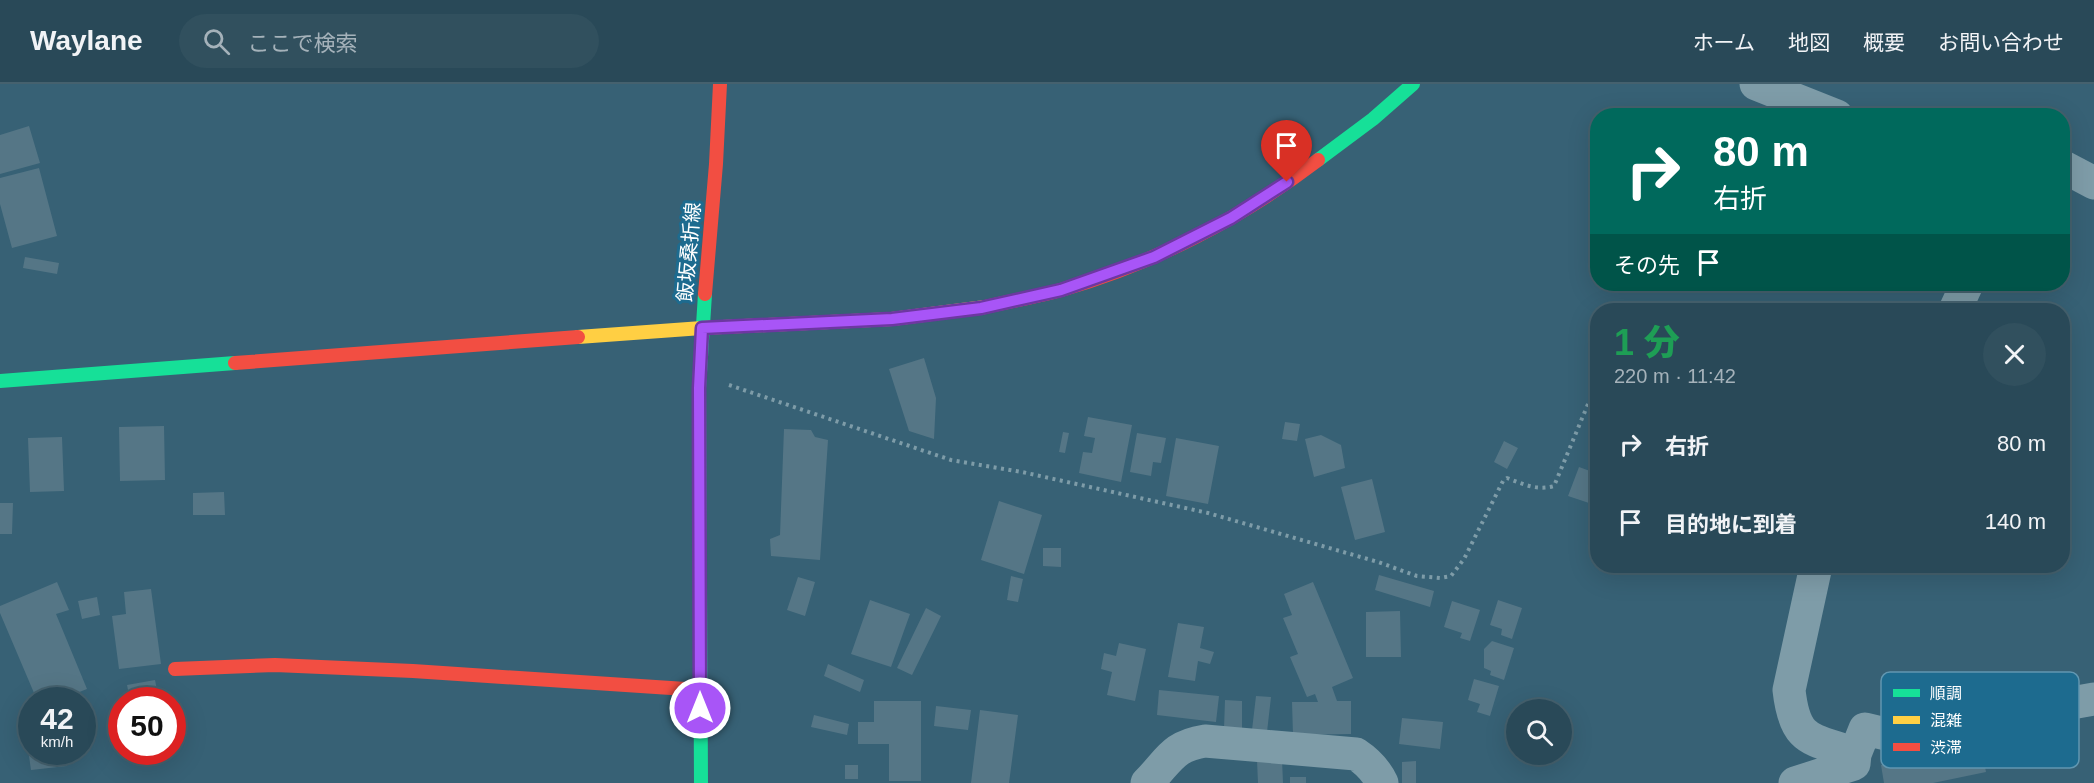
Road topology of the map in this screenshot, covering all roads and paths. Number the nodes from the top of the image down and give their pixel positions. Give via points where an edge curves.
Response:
1 (720, 84) edge
2 (1413, 84) edge
3 (1756, 84) edge
4 (1817, 108) edge
5 (2070, 170) edge
6 (2094, 183) edge
7 (702, 328) junction
8 (700, 375) junction
9 (0, 381) edge
10 (1590, 399) edge
11 (1814, 573) edge
12 (175, 669) dead end
13 (700, 690) junction
14 (2094, 699) edge
15 (2079, 702) edge
16 (1881, 733) edge
17 (1855, 754) junction
18 (701, 783) edge
19 (709, 783) edge
20 (1147, 783) edge
21 (1382, 783) edge
22 (1795, 783) edge

1 - 7 street, 飯坂桑折線
2 - 7 street via 1305,170 1231,218 1154,257 1061,290 981,308 892,319
3 - 4 street
5 - 6 street
7 - 8 street, 飯坂桑折線
7 - 9 street
8 - 10 path via 951,460 1208,513 1417,576 1440,578 1450,576 1464,559 1503,481 1507,478 1545,489 1554,486
8 - 13 street, 飯坂桑折線
11 - 17 street via 1789,690 1791,711 1802,734
12 - 13 street via 287,666 413,671
13 - 18 street, 飯坂桑折線
14 - 15 street
16 - 17 street via 1865,729
17 - 22 street via 1854,764
18 - 19 street
20 - 21 street via 1182,746 1205,741 1356,754 1370,765

